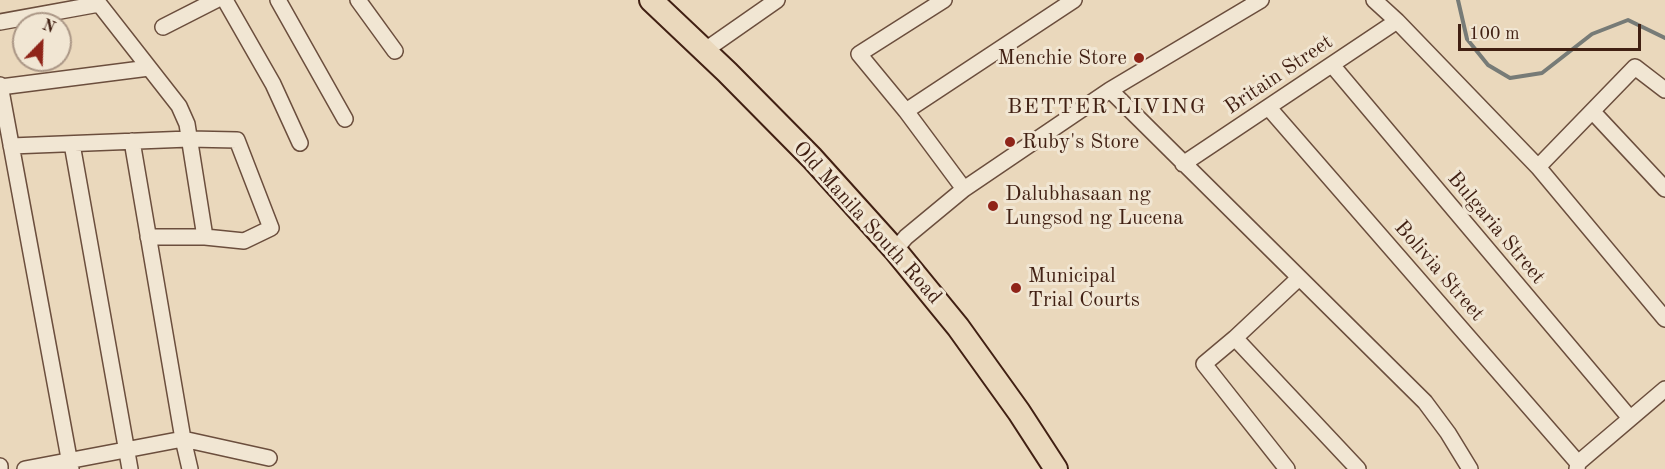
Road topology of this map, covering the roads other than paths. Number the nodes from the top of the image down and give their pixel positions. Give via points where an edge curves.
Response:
1 (216, 0) edge
2 (225, 0) edge
3 (278, 0) edge
4 (358, 0) edge
5 (651, 0) edge
6 (777, 0) edge
7 (944, 0) edge
8 (1074, 0) edge
9 (1261, 0) edge
10 (1374, 0) edge
11 (97, 2) edge
12 (191, 6) edge
13 (1397, 21) junction
14 (0, 22) edge
15 (163, 27) dead end
16 (395, 51) dead end
17 (704, 51) junction
18 (1332, 65) junction
19 (149, 68) junction
20 (0, 86) edge
21 (1110, 90) junction
22 (1665, 90) edge
23 (1269, 108) junction
24 (906, 111) junction
25 (1593, 112) junction
26 (345, 119) dead end
27 (189, 139) junction
28 (132, 141) junction
29 (300, 142) dead end
30 (72, 144) junction
31 (11, 146) junction
32 (1183, 164) junction
33 (1538, 166) junction
34 (964, 189) junction
35 (1665, 189) edge
36 (148, 237) junction
37 (205, 237) junction
38 (895, 250) junction
39 (1299, 278) junction
40 (1665, 319) edge
41 (1235, 338) junction
42 (1665, 389) edge
43 (1629, 417) junction
44 (183, 439) junction
45 (127, 450) junction
46 (269, 458) dead end
47 (70, 465) edge
48 (1577, 466) edge
49 (25, 469) edge
50 (130, 469) edge
51 (190, 469) edge
52 (1056, 469) edge
53 (1287, 469) edge
54 (1358, 469) edge
55 (1470, 469) edge

1 - 12 street
2 - 29 street via 273,84
3 - 26 street
4 - 16 street
5 - 17 main road, Old Manila South Road
6 - 17 street
7 - 24 street via 859,54
8 - 24 street
9 - 21 street
10 - 13 street
11 - 14 street
11 - 19 street
12 - 15 street
13 - 18 street, Britain Street
13 - 33 street
17 - 38 main road, Old Manila South Road via 812,158
18 - 23 street, Britain Street
18 - 43 street, Bulgaria Street
19 - 20 street
19 - 27 street via 179,106
20 - 31 street
21 - 32 street
21 - 34 street
22 - 25 street via 1635,67
23 - 32 street, Britain Street
23 - 48 street, Bolivia Street
24 - 34 street
25 - 33 street
25 - 35 street
27 - 28 street
27 - 37 street
27 - 37 street via 237,140 271,228 243,241
28 - 30 street
28 - 36 street
30 - 31 street
30 - 45 street
31 - 47 street
32 - 39 street
33 - 40 street
34 - 38 street
36 - 37 street
36 - 44 street
38 - 52 main road, Old Manila South Road via 958,327
39 - 41 street
39 - 55 street via 1425,402
41 - 53 street via 1204,364
41 - 54 street
42 - 43 street
43 - 48 street
44 - 45 street
44 - 46 street
44 - 51 street
45 - 47 street
45 - 50 street
47 - 49 street

